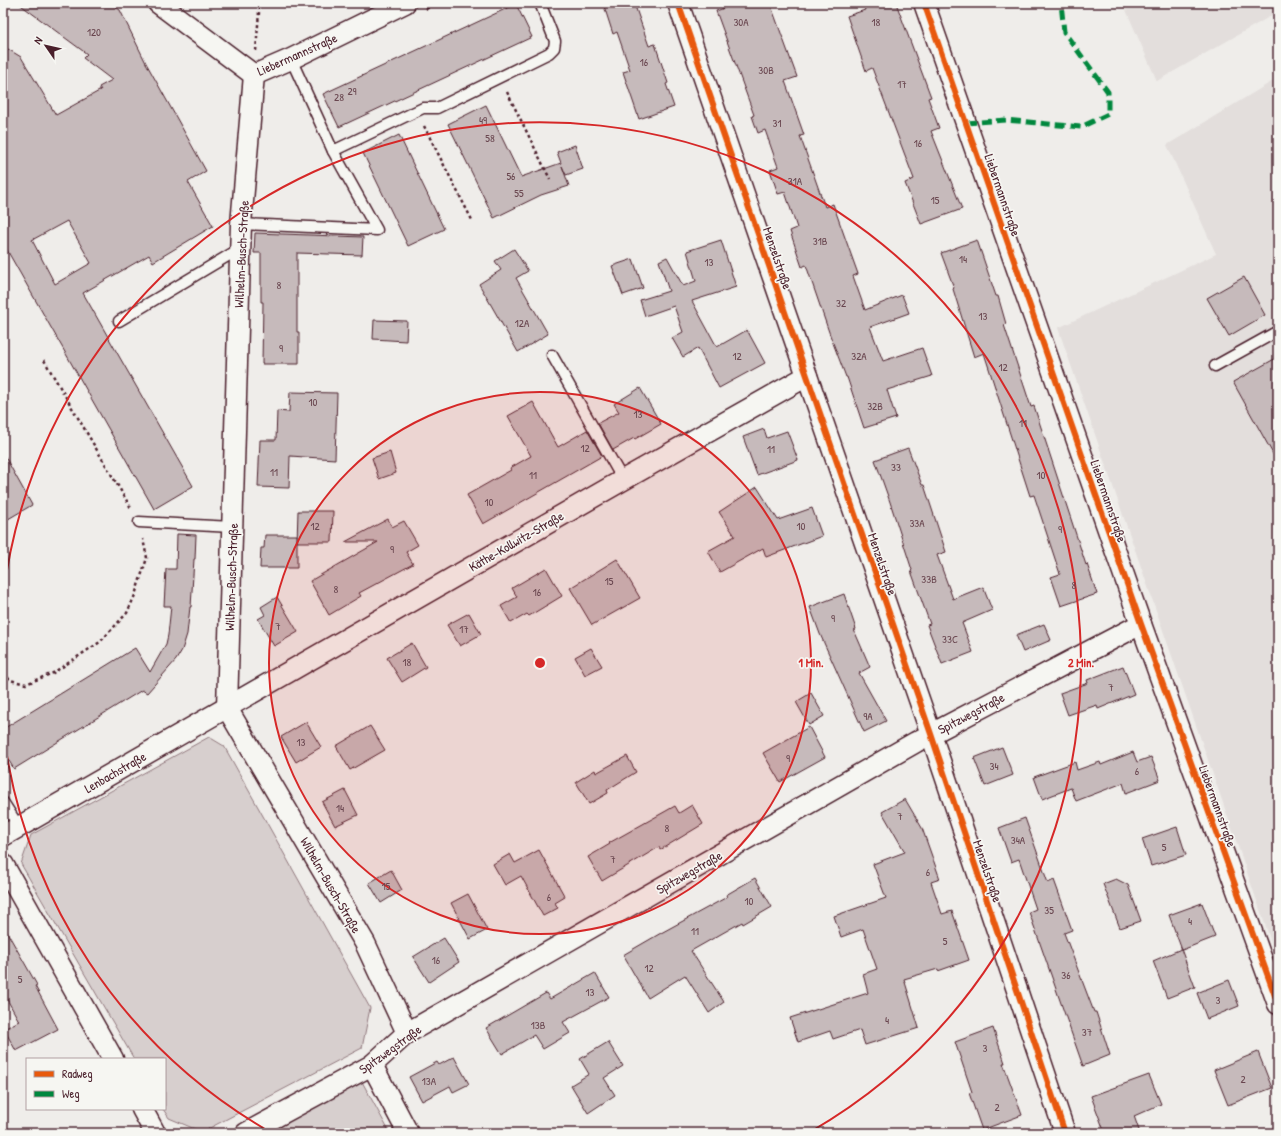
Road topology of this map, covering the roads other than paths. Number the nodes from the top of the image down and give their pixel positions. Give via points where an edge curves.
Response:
1 (158, 3) edge
2 (405, 3) edge
3 (540, 3) edge
4 (678, 3) edge
5 (924, 3) edge
6 (291, 59) junction
7 (254, 75) junction
8 (334, 151) junction
9 (241, 224) junction
10 (241, 248) junction
11 (119, 321) dead end
12 (1278, 331) edge
13 (552, 355) dead end
14 (1215, 366) dead end
15 (807, 376) junction
16 (623, 480) junction
17 (139, 522) road end
18 (232, 527) junction
19 (1141, 624) junction
20 (227, 708) junction
21 (930, 734) junction
22 (3, 802) edge
23 (11, 831) edge
24 (3, 864) edge
25 (1278, 1004) edge
26 (407, 1033) junction
27 (112, 1058) edge
28 (372, 1066) junction
29 (143, 1110) edge
30 (155, 1133) edge
31 (246, 1133) edge
32 (408, 1133) edge
33 (1065, 1133) edge

1 - 7 street, Liebermannstraße
2 - 6 street, Liebermannstraße
3 - 8 lane via 554,41 554,48 548,53 437,108 423,108
4 - 15 street, Menzelstraße
5 - 19 street, Liebermannstraße
6 - 7 street, Liebermannstraße
6 - 8 lane
7 - 9 street, Wilhelm-Busch-Straße
8 - 9 lane via 377,230
9 - 10 street, Wilhelm-Busch-Straße
10 - 11 lane
10 - 18 street, Wilhelm-Busch-Straße
12 - 14 lane
13 - 16 lane
15 - 16 street, Käthe-Kollwitz-Straße
15 - 21 street, Menzelstraße
16 - 20 street, Käthe-Kollwitz-Straße
17 - 18 lane
18 - 20 street, Wilhelm-Busch-Straße
19 - 21 street, Spitzwegstraße
19 - 25 street, Liebermannstraße
20 - 23 street, Lenbachstraße
20 - 26 street, Wilhelm-Busch-Straße via 365,943
21 - 26 street, Spitzwegstraße
21 - 33 street, Menzelstraße
22 - 23 lane
24 - 27 street
26 - 28 street, Spitzwegstraße
28 - 31 street, Spitzwegstraße
28 - 32 street
29 - 30 street

